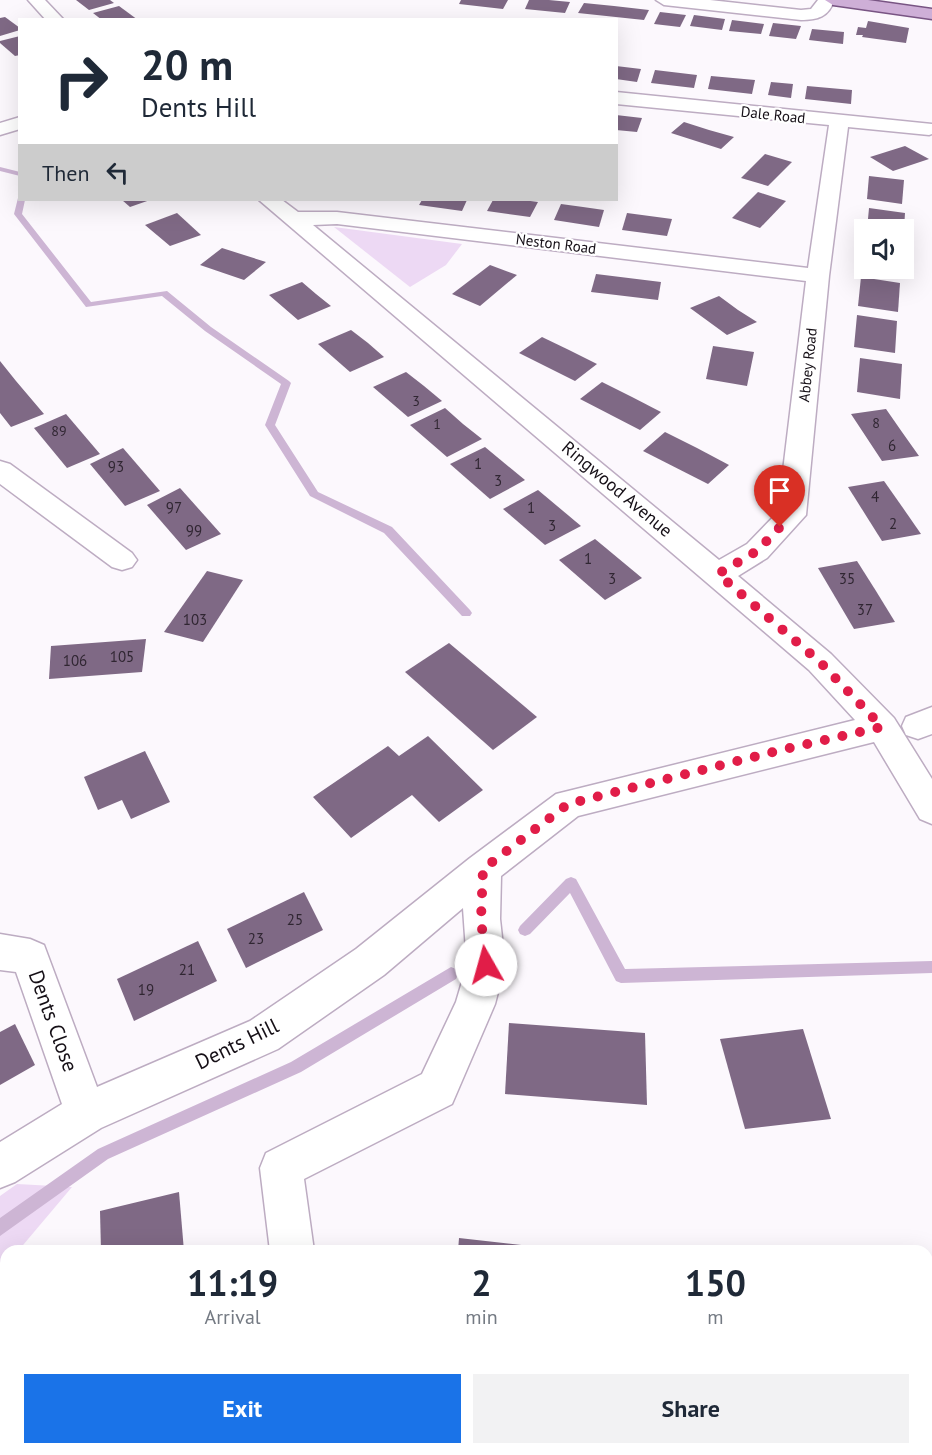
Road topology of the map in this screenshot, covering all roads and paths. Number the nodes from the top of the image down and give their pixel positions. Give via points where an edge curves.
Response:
1 (36, 0) edge
2 (664, 0) edge
3 (826, 0) edge
4 (833, 0) edge
5 (932, 14) edge
6 (54, 18) edge
7 (618, 98) edge
8 (839, 122) junction
9 (18, 124) edge
10 (0, 129) edge
11 (929, 129) dead end
12 (271, 201) edge
13 (294, 219) junction
14 (818, 276) junction
15 (0, 470) edge
16 (122, 560) dead end
17 (718, 574) junction
18 (911, 724) edge
19 (932, 809) edge
20 (483, 869) junction
21 (0, 952) edge
22 (86, 1113) junction
23 (0, 1167) edge
24 (291, 1245) edge

1 - 6 street
2 - 3 street via 801,15 817,14
4 - 5 main road
7 - 8 street, Dale Road
8 - 11 street, Dale Road
8 - 14 street, Abbey Road
9 - 10 street
12 - 13 street, Ringwood Avenue
13 - 14 street, Neston Road via 337,218
13 - 17 street, Ringwood Avenue
14 - 17 street, Abbey Road via 792,514 757,551
15 - 16 street
17 - 18 street, Ringwood Avenue via 820,662
18 - 19 street, Ringwood Avenue
18 - 20 street, Dents Hill via 777,751 568,804
20 - 22 street, Dents Hill via 370,962 264,1035
20 - 24 street via 481,919 486,965 475,1004 437,1089 281,1168
21 - 22 street, Dents Close via 30,957
22 - 23 street, Dents Hill

